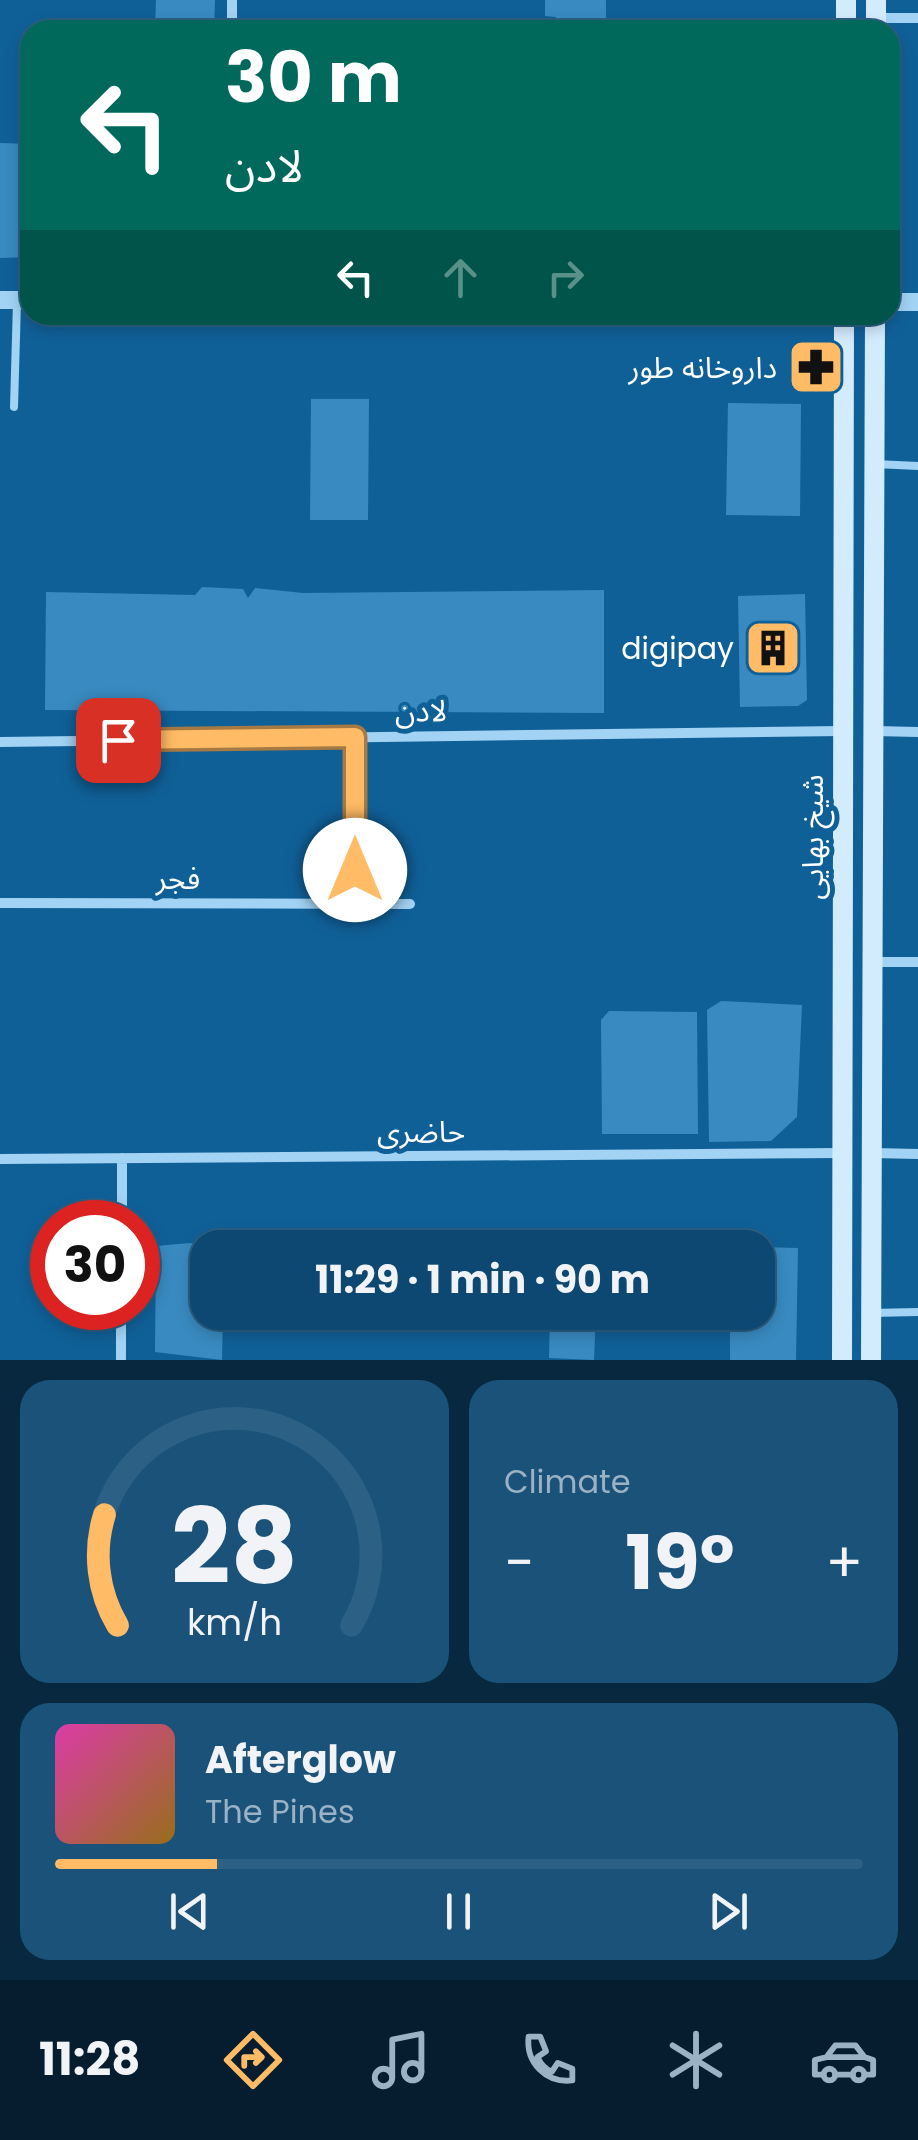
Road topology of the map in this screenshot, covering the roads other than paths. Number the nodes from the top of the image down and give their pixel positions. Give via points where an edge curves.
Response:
1 (876, 16) edge
2 (918, 18) edge
3 (16, 300) edge
4 (844, 325) edge
5 (875, 325) edge
6 (14, 407) dead end
7 (874, 464) junction
8 (918, 466) edge
9 (842, 731) junction
10 (874, 731) junction
11 (918, 732) edge
12 (355, 737) junction
13 (0, 742) edge
14 (0, 903) edge
15 (355, 903) junction
16 (410, 904) dead end
17 (873, 962) junction
18 (918, 962) edge
19 (842, 1153) junction
20 (872, 1153) junction
21 (918, 1154) edge
22 (122, 1158) junction
23 (0, 1160) edge
24 (122, 1200) edge
25 (918, 1312) edge
26 (871, 1313) junction
27 (121, 1330) edge
28 (121, 1360) edge
29 (842, 1360) edge
30 (871, 1360) edge

1 - 2 street
3 - 6 lane
4 - 9 main road, شیخ بهایی
5 - 7 main road, شیخ بهایی
7 - 8 lane
7 - 10 main road, شیخ بهایی
9 - 12 street, لادن
9 - 19 main road, شیخ بهایی
10 - 11 street
10 - 17 main road, شیخ بهایی
12 - 13 street, لادن
12 - 15 street
14 - 15 street, فجر
15 - 16 street, فجر
17 - 18 street
17 - 20 main road, شیخ بهایی
19 - 22 street, حاضری
19 - 29 main road, شیخ بهایی
20 - 21 street
20 - 26 main road, شیخ بهایی
22 - 23 street, حاضری
22 - 24 street
25 - 26 lane
26 - 30 main road, شیخ بهایی
27 - 28 street

